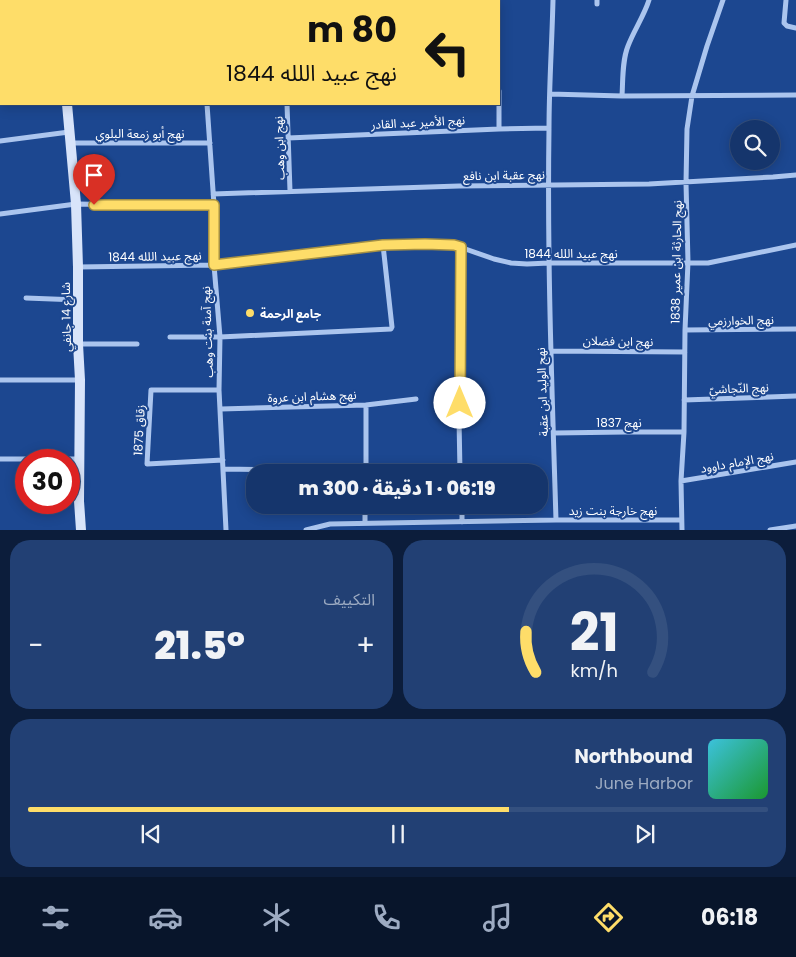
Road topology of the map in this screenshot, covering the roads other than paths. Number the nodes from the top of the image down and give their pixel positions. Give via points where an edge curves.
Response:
1 (553, 0) edge
2 (649, 0) edge
3 (724, 0) edge
4 (786, 0) edge
5 (796, 28) edge
6 (550, 94) junction
7 (796, 95) edge
8 (622, 96) junction
9 (692, 96) junction
10 (67, 105) edge
11 (207, 105) edge
12 (287, 105) edge
13 (499, 105) edge
14 (499, 128) junction
15 (549, 128) junction
16 (70, 132) junction
17 (288, 138) junction
18 (0, 141) edge
19 (71, 143) junction
20 (210, 143) junction
21 (796, 175) edge
22 (686, 182) junction
23 (549, 184) junction
24 (290, 191) junction
25 (213, 194) junction
26 (76, 204) junction
27 (214, 205) junction
28 (0, 214) edge
29 (383, 245) junction
30 (796, 245) edge
31 (461, 247) junction
32 (688, 262) junction
33 (549, 263) junction
34 (214, 265) junction
35 (78, 266) junction
36 (26, 298) dead end
37 (78, 300) junction
38 (796, 329) edge
39 (685, 330) junction
40 (170, 337) dead end
41 (220, 337) junction
42 (78, 344) junction
43 (137, 344) dead end
44 (551, 351) junction
45 (685, 352) junction
46 (0, 380) edge
47 (80, 380) junction
48 (219, 390) junction
49 (796, 396) edge
50 (416, 399) dead end
51 (684, 400) junction
52 (366, 404) junction
53 (221, 409) junction
54 (684, 432) junction
55 (554, 433) junction
56 (80, 449) edge
57 (0, 459) edge
58 (15, 459) edge
59 (223, 460) junction
60 (796, 462) edge
61 (366, 464) edge
62 (460, 464) edge
63 (222, 469) junction
64 (246, 469) edge
65 (681, 481) junction
66 (80, 514) edge
67 (365, 514) edge
68 (462, 514) edge
69 (556, 520) junction
70 (681, 520) junction
71 (462, 522) junction
72 (365, 523) junction
73 (796, 526) edge
74 (81, 530) edge
75 (226, 530) edge
76 (306, 530) edge
77 (682, 530) edge
78 (770, 530) edge

1 - 6 street, نهج الوليد ابن عقبة
2 - 8 street via 627,51
3 - 9 street, نهج الحارثة ابن عمير 1838
4 - 5 street via 784,23
6 - 8 street
6 - 15 street, نهج الوليد ابن عقبة
7 - 9 street
8 - 9 street
9 - 22 street, نهج الحارثة ابن عمير 1838 via 687,129
10 - 16 street, شارع 14 جانفي
11 - 20 street, نهج آمنة بنت وهب
12 - 17 street, نهج ابن وهب
13 - 14 street
14 - 15 street, نهج الأمير عبد القادر
14 - 17 street, نهج الأمير عبد القادر
15 - 23 street, نهج الوليد ابن عقبة
16 - 18 street
16 - 19 street, شارع 14 جانفي
17 - 24 street, نهج ابن وهب
19 - 20 street, نهج أبو زمعة البلوي
19 - 26 street, شارع 14 جانفي
20 - 25 street, نهج آمنة بنت وهب
21 - 22 street, نهج عقبة ابن نافع
22 - 23 street, نهج عقبة ابن نافع
22 - 32 street, نهج الحارثة ابن عمير 1838
23 - 24 street, نهج عقبة ابن نافع
23 - 33 street, نهج الوليد ابن عقبة
24 - 25 street, نهج عقبة ابن نافع
25 - 27 street, نهج آمنة بنت وهب
26 - 27 street
26 - 28 street
26 - 35 street, شارع 14 جانفي
27 - 34 street, نهج آمنة بنت وهب
29 - 31 street, نهج عبيد اللله 1844
29 - 34 street, نهج عبيد اللله 1844
29 - 41 street via 391,329
30 - 32 street, نهج عبيد اللله 1844 via 708,263
31 - 33 street, نهج عبيد اللله 1844 via 511,263
31 - 62 street
32 - 33 street, نهج عبيد اللله 1844
32 - 39 street, نهج الحارثة ابن عمير 1838
33 - 44 street, نهج الوليد ابن عقبة
34 - 35 street, نهج عبيد اللله 1844
34 - 41 street, نهج آمنة بنت وهب
35 - 37 street, شارع 14 جانفي
36 - 37 street
37 - 42 street, شارع 14 جانفي
38 - 39 street, نهج الخوارزمي
39 - 45 street, نهج الحارثة ابن عمير 1838
40 - 41 street
41 - 48 street, نهج آمنة بنت وهب
42 - 43 street
42 - 47 street, شارع 14 جانفي
44 - 45 street, نهج ابن فضلان
44 - 55 street, نهج الوليد ابن عقبة
45 - 51 street, نهج الحارثة ابن عمير 1838
46 - 47 street
47 - 56 street, شارع 14 جانفي
48 - 53 street, نهج آمنة بنت وهب
48 - 59 street, زقاق 1875 via 151,390 147,464
49 - 51 street, نهج النّجاشيّ
50 - 52 street
51 - 54 street, نهج الحارثة ابن عمير 1838
52 - 53 street, نهج هشام ابن عروة
52 - 61 street, نهج هشام ابن عروة
53 - 59 street, نهج آمنة بنت وهب
54 - 55 street, نهج 1837
54 - 65 street, نهج الحارثة ابن عمير 1838
55 - 69 street, نهج الوليد ابن عقبة
57 - 58 street
59 - 63 street, نهج آمنة بنت وهب
60 - 65 street, نهج الإمام داوود
63 - 64 street
63 - 75 street, نهج آمنة بنت وهب
65 - 70 street, نهج الحارثة ابن عمير 1838
66 - 74 street, شارع 14 جانفي
67 - 72 street
68 - 71 street
69 - 70 street, نهج خارجة بنت زيد
69 - 71 street, نهج خارجة بنت زيد
70 - 77 street, نهج الحارثة ابن عمير 1838
71 - 72 street, نهج خارجة بنت زيد
72 - 76 street, نهج خارجة بنت زيد via 330,524
73 - 78 street

